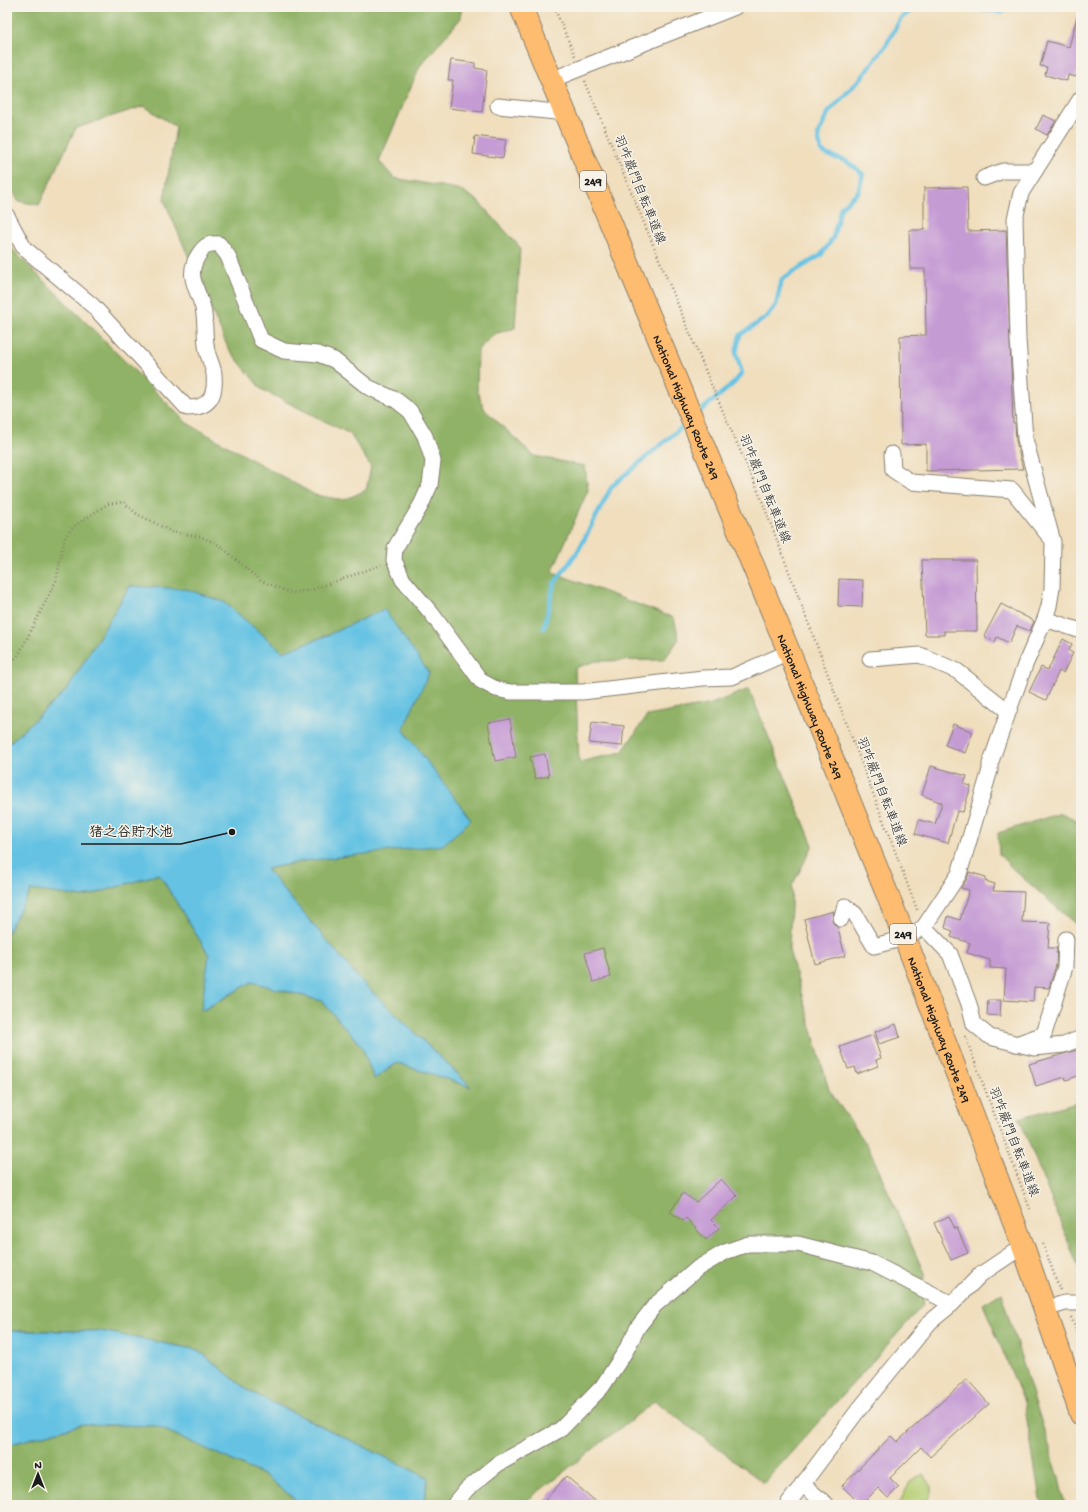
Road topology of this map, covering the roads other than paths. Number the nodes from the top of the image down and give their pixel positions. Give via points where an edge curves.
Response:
1 (521, 7) edge
2 (735, 7) edge
3 (550, 80) junction
4 (1081, 98) edge
5 (498, 106) dead end
6 (565, 113) junction
7 (1035, 171) junction
8 (984, 178) dead end
9 (7, 216) edge
10 (892, 454) dead end
11 (1053, 542) junction
12 (1045, 619) junction
13 (1081, 631) edge
14 (789, 652) junction
15 (870, 658) dead end
16 (1008, 711) junction
17 (841, 919) dead end
18 (924, 927) junction
19 (905, 938) junction
20 (1066, 939) dead end
21 (1081, 1038) edge
22 (1016, 1044) junction
23 (1033, 1245) junction
24 (1081, 1303) edge
25 (952, 1304) junction
26 (1055, 1306) junction
27 (1081, 1414) edge
28 (802, 1484) junction
29 (454, 1505) edge
30 (787, 1505) edge
31 (827, 1505) edge

1 - 3 highway, National Highway Route 249 / 249
2 - 3 street
3 - 6 highway, National Highway Route 249 / 249
4 - 7 street
5 - 6 street
6 - 14 highway, National Highway Route 249 / 249
7 - 8 street via 1003,171
7 - 11 street via 1021,193 1016,219 1018,339 1025,439
9 - 14 street via 24,248 94,306 187,408 198,408 207,404 212,394 214,374 207,351 203,309 194,285 192,268 205,246 219,244 228,256 261,340 284,351 318,354 334,360 368,387 396,400 410,411 425,436 433,461 430,485 395,548 394,560 403,580 432,614 481,681 496,689 510,692 582,692 732,677
10 - 11 street via 893,470 911,482 1012,490
11 - 12 street via 1052,588
12 - 13 street
12 - 16 street
14 - 19 highway, National Highway Route 249 / 249
15 - 16 street via 920,655 957,671
16 - 18 street via 959,874
17 - 19 street via 845,906 855,914 874,946
18 - 19 street
18 - 22 street via 950,954 970,1004 974,1024 990,1037
19 - 23 highway, National Highway Route 249 / 249
20 - 22 street via 1065,967 1044,1034
21 - 22 street via 1064,1045 1034,1048
23 - 25 street via 980,1275
23 - 26 highway, National Highway Route 249 / 249
24 - 26 street
25 - 28 street via 930,1322
25 - 29 street via 872,1263 798,1244 748,1244 725,1252 698,1268 655,1305 638,1327 602,1387 561,1429 498,1464 467,1489
26 - 27 highway, National Highway Route 249 / 249
28 - 30 street
28 - 31 street

